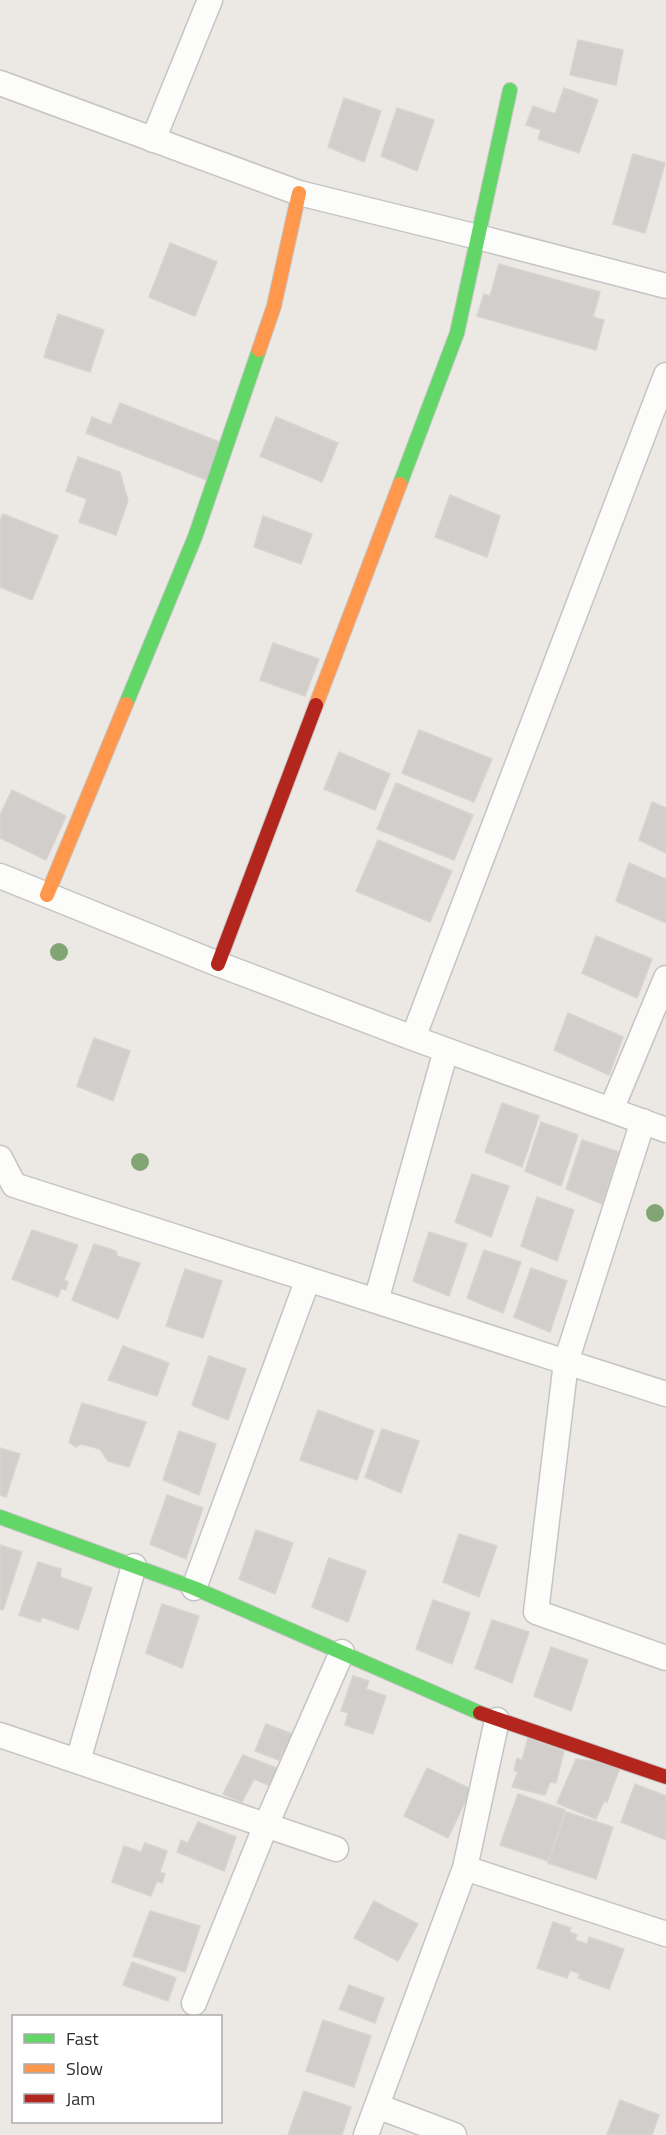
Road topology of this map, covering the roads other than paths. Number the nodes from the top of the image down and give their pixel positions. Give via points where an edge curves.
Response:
1 (210, 0) edge
2 (0, 83) edge
3 (510, 90) dead end
4 (153, 140) junction
5 (299, 194) junction
6 (478, 237) junction
7 (666, 286) edge
8 (666, 375) edge
9 (0, 876) edge
10 (47, 895) junction
11 (218, 964) junction
12 (666, 978) edge
13 (413, 1038) junction
14 (446, 1050) junction
15 (611, 1110) junction
16 (643, 1121) junction
17 (666, 1130) edge
18 (0, 1158) edge
19 (308, 1280) junction
20 (376, 1301) junction
21 (566, 1362) junction
22 (666, 1394) edge
23 (0, 1516) edge
24 (134, 1566) junction
25 (194, 1588) junction
26 (342, 1652) junction
27 (666, 1658) edge
28 (497, 1720) junction
29 (0, 1735) edge
30 (78, 1761) junction
31 (666, 1777) edge
32 (266, 1825) junction
33 (336, 1849) dead end
34 (465, 1868) junction
35 (666, 1934) edge
36 (194, 2003) dead end
37 (376, 2106) junction
38 (366, 2135) edge
39 (454, 2135) edge

1 - 4 street
2 - 4 street
3 - 6 street
4 - 5 street
5 - 6 street
5 - 10 street via 274,306 195,537
6 - 7 street
6 - 11 street via 457,333
8 - 13 street
9 - 10 street
10 - 11 street
11 - 13 street
12 - 15 street
13 - 14 street
14 - 15 street
14 - 20 street
15 - 16 street
16 - 17 street
16 - 21 street
18 - 19 street via 14,1185
19 - 20 street
19 - 25 street
20 - 21 street
21 - 22 street
21 - 27 street via 536,1612
23 - 24 street
24 - 25 street
24 - 30 street
25 - 26 street
26 - 28 street
26 - 32 street
28 - 31 street
28 - 34 street
29 - 30 street
30 - 32 street
32 - 33 street
32 - 36 street
34 - 35 street
34 - 37 street
37 - 38 street
37 - 39 street

